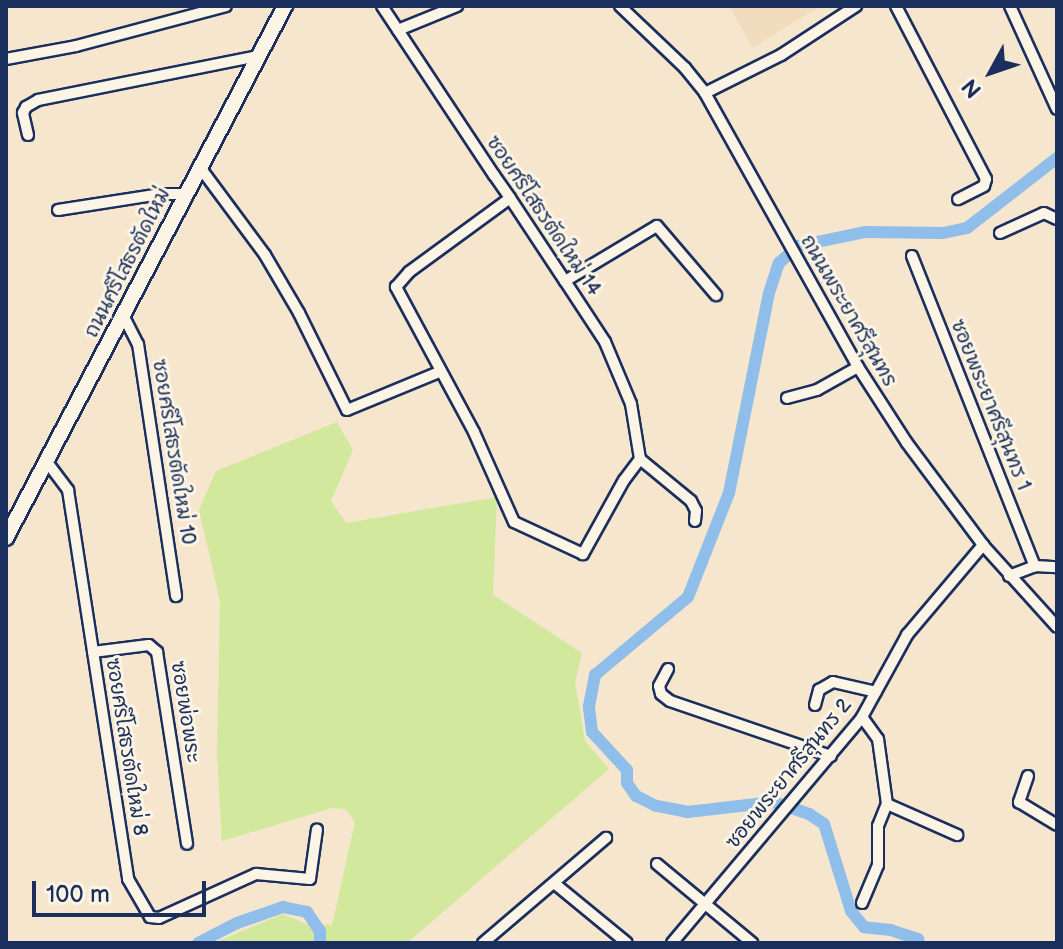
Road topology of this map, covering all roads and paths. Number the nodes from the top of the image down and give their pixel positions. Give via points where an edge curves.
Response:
1 (226, 6) edge
2 (382, 6) edge
3 (457, 6) edge
4 (620, 6) edge
5 (856, 6) edge
6 (896, 6) edge
7 (1010, 6) edge
8 (283, 7) edge
9 (398, 30) junction
10 (259, 56) junction
11 (6, 59) edge
12 (705, 93) junction
13 (1057, 109) edge
14 (28, 135) dead end
15 (199, 166) junction
16 (186, 194) junction
17 (510, 198) junction
18 (958, 199) dead end
19 (58, 210) dead end
20 (1057, 219) edge
21 (1000, 233) dead end
22 (912, 256) dead end
23 (565, 281) junction
24 (716, 295) dead end
25 (124, 317) junction
26 (858, 367) junction
27 (439, 372) junction
28 (787, 398) dead end
29 (640, 459) junction
30 (47, 462) junction
31 (695, 521) dead end
32 (6, 538) edge
33 (983, 545) junction
34 (1035, 566) junction
35 (1057, 567) edge
36 (1009, 576) junction
37 (176, 596) dead end
38 (1057, 627) edge
39 (93, 652) junction
40 (668, 669) dead end
41 (876, 692) junction
42 (815, 705) dead end
43 (862, 717) junction
44 (831, 756) junction
45 (1028, 776) dead end
46 (887, 804) junction
47 (1057, 825) edge
48 (317, 829) dead end
49 (957, 835) dead end
50 (606, 838) dead end
51 (187, 844) dead end
52 (657, 864) dead end
53 (554, 883) junction
54 (862, 903) dead end
55 (705, 904) junction
56 (483, 943) edge
57 (627, 943) edge
58 (672, 943) edge
59 (752, 943) edge

1 - 11 street
2 - 9 street, ซอยศรีโสธรตัดใหม่ 14
3 - 9 street
4 - 12 street, ถนนพระยาศรีสุนทร
5 - 12 street via 781,55
6 - 18 street via 986,179 984,186
7 - 13 street
8 - 10 street, ถนนศรีโสธรตัดใหม่
9 - 17 street, ซอยศรีโสธรตัดใหม่ 14
10 - 14 street via 38,100 23,113
10 - 15 street, ถนนศรีโสธรตัดใหม่
12 - 26 street, ถนนพระยาศรีสุนทร
15 - 16 street, ถนนศรีโสธรตัดใหม่
15 - 27 street via 265,255 347,410
16 - 19 street
16 - 25 street, ถนนศรีโสธรตัดใหม่
17 - 23 street, ซอยศรีโสธรตัดใหม่ 14
17 - 27 street via 399,280 399,297
20 - 21 street via 1044,213
22 - 34 street, ซอยพระยาศรีสุนทร 1
23 - 24 street via 657,226
23 - 29 street, ซอยศรีโสธรตัดใหม่ 14 via 621,375 637,426
25 - 30 street, ถนนศรีโสธรตัดใหม่
25 - 37 street, ซอยศรีโสธรตัดใหม่ 10 via 138,344
26 - 28 street via 817,390
26 - 33 street, ถนนพระยาศรีสุนทร via 933,481
27 - 29 street via 474,432 514,522 583,554
29 - 31 street via 691,501
30 - 32 street, ถนนศรีโสธรตัดใหม่
30 - 39 street, ซอยศรีโสธรตัดใหม่ 8 via 68,490
33 - 36 street, ถนนพระยาศรีสุนทร
33 - 41 street, ซอยพระยาศรีสุนทร 2 via 907,635
34 - 35 street
34 - 36 street
36 - 38 street, ถนนพระยาศรีสุนทร
39 - 48 street, ซอยศรีโสธรตัดใหม่ 8 via 128,879 150,917 159,918 256,874 310,879
39 - 51 street, ซอยพ่อพระ via 149,645 157,652
40 - 44 street via 659,686 670,701
41 - 42 street via 833,682 819,690
41 - 43 street, ซอยพระยาศรีสุนทร 2
43 - 44 street, ซอยพระยาศรีสุนทร 2
43 - 46 street via 878,739
44 - 55 street, ซอยพระยาศรีสุนทร 2
45 - 47 street via 1019,802
46 - 49 street
46 - 54 street via 878,826 878,865
50 - 53 street
52 - 55 street
53 - 56 street
53 - 57 street
55 - 58 street, ซอยพระยาศรีสุนทร 2
55 - 59 street

